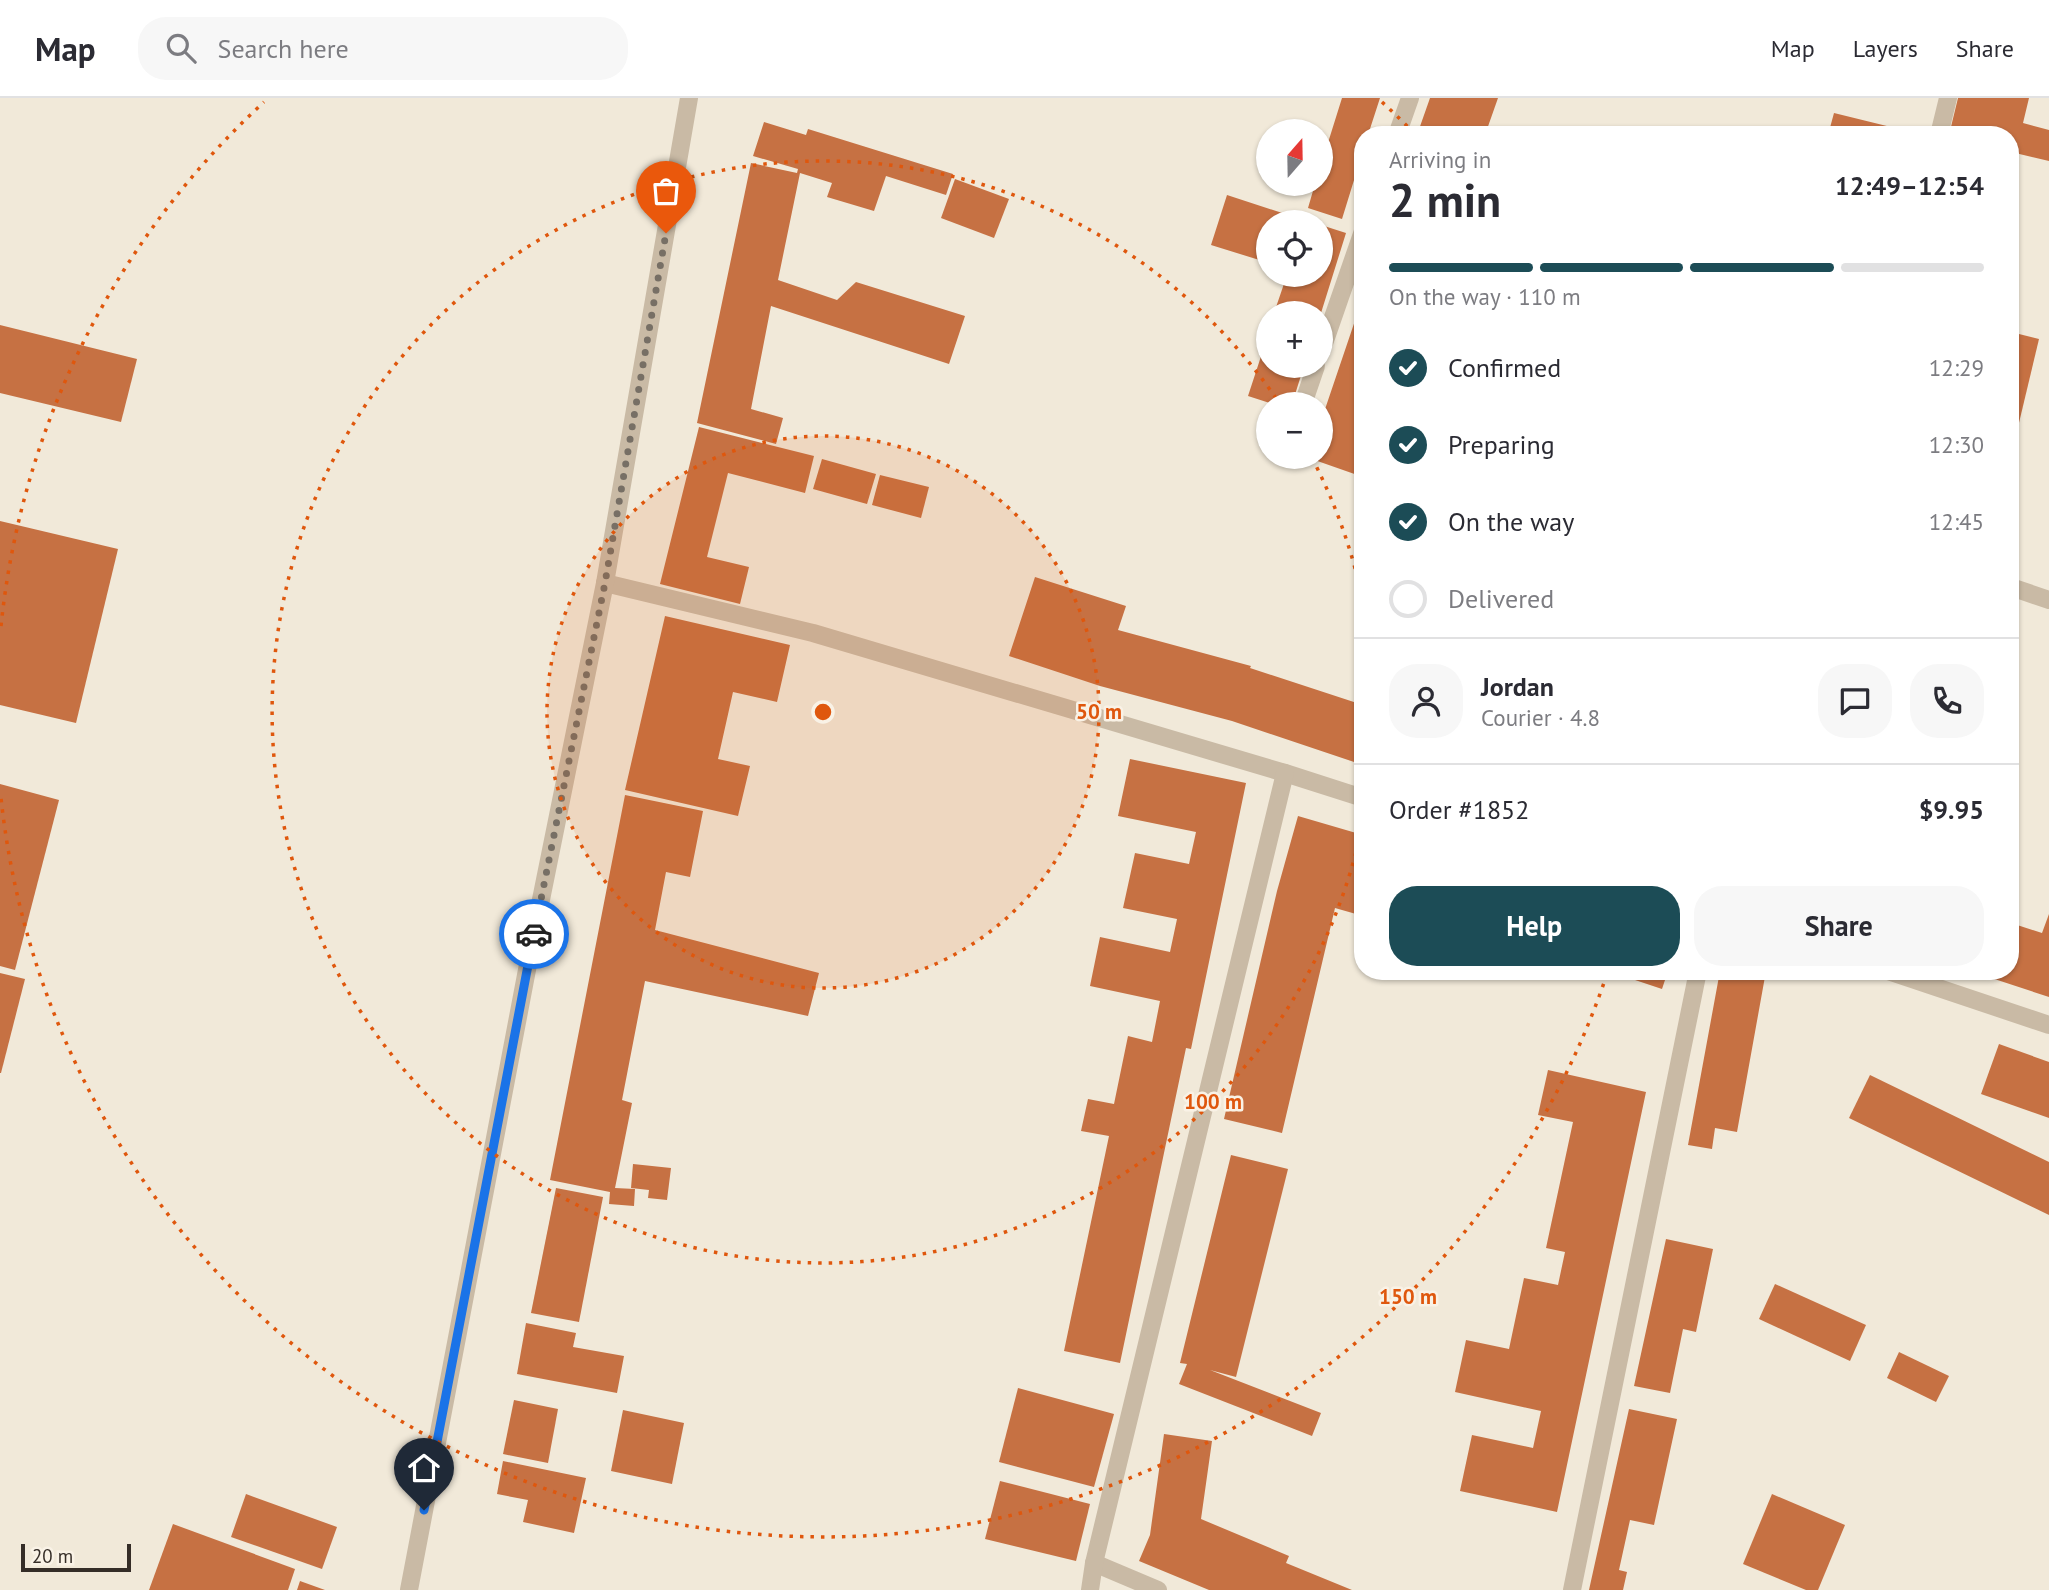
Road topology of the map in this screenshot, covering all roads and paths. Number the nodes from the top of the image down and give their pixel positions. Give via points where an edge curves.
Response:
1 (689, 98) edge
2 (1410, 98) edge
3 (1948, 98) edge
4 (1400, 126) edge
5 (1940, 126) edge
6 (1354, 257) edge
7 (1333, 317) edge
8 (605, 583) junction
9 (2019, 590) edge
10 (2049, 600) edge
11 (1285, 773) junction
12 (1354, 795) edge
13 (1697, 980) edge
14 (1914, 980) edge
15 (2049, 1026) edge
16 (1094, 1563) junction
17 (409, 1590) edge
18 (1090, 1590) edge
19 (1158, 1590) edge
20 (1572, 1590) edge

1 - 8 street
2 - 4 street
3 - 5 street
6 - 7 street
8 - 11 street via 813,633
8 - 17 street
9 - 10 street
11 - 12 street
11 - 16 street
13 - 20 street
14 - 15 street
16 - 18 street
16 - 19 street

